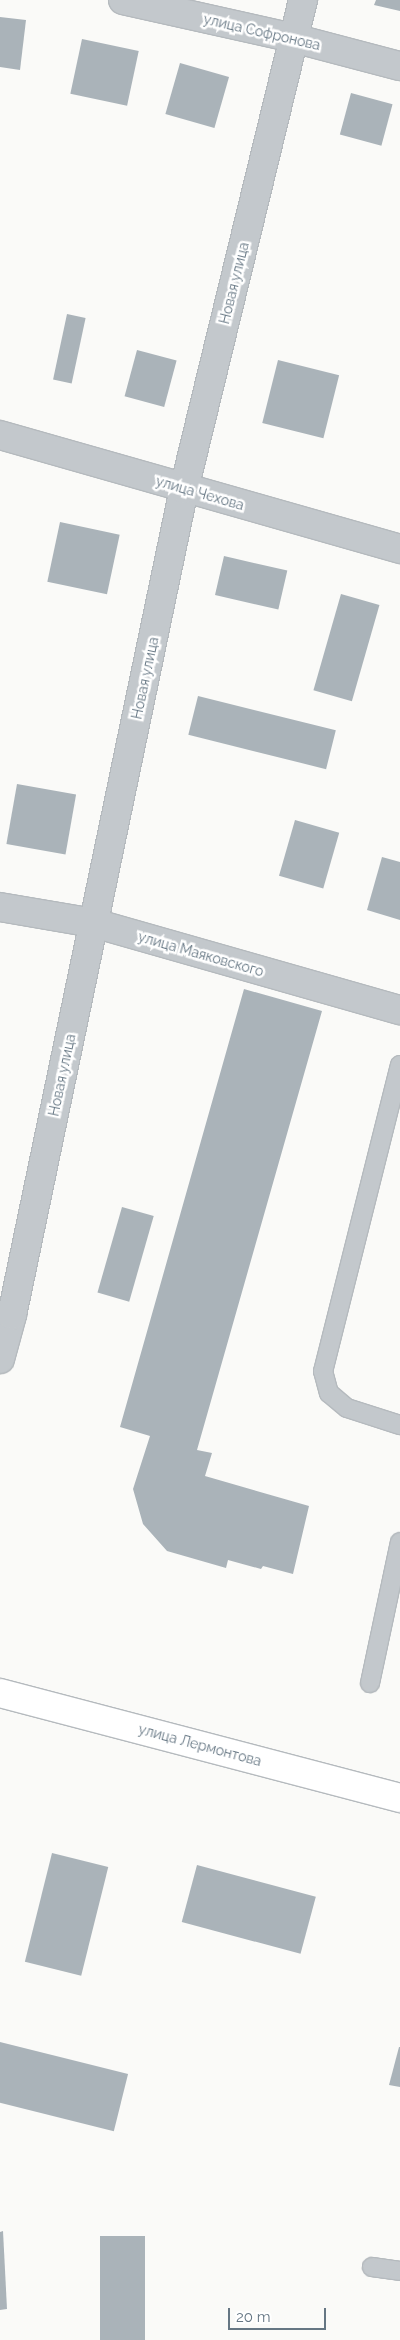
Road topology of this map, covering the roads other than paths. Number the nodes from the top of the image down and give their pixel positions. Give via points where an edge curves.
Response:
1 (123, 0) edge
2 (302, 0) edge
3 (293, 38) junction
4 (400, 66) edge
5 (0, 435) edge
6 (184, 489) junction
7 (400, 549) edge
8 (0, 907) edge
9 (94, 923) junction
10 (400, 1010) edge
11 (400, 1065) edge
12 (0, 1359) edge
13 (400, 1425) edge
14 (400, 1542) edge
15 (370, 1683) dead end
16 (0, 1693) edge
17 (400, 1798) edge
18 (372, 2267) dead end
19 (400, 2270) edge

1 - 3 street, улица Софронова
2 - 3 street, Новая улица
3 - 4 street, улица Софронова
3 - 6 street, Новая улица
5 - 6 street, улица Чехова
6 - 7 street, улица Чехова
6 - 9 street, Новая улица
8 - 9 street, улица Маяковского
9 - 10 street, улица Маяковского
9 - 12 street, Новая улица
11 - 13 lane via 323,1371 329,1392 347,1408
14 - 15 lane
16 - 17 main road, улица Лермонтова
18 - 19 lane

